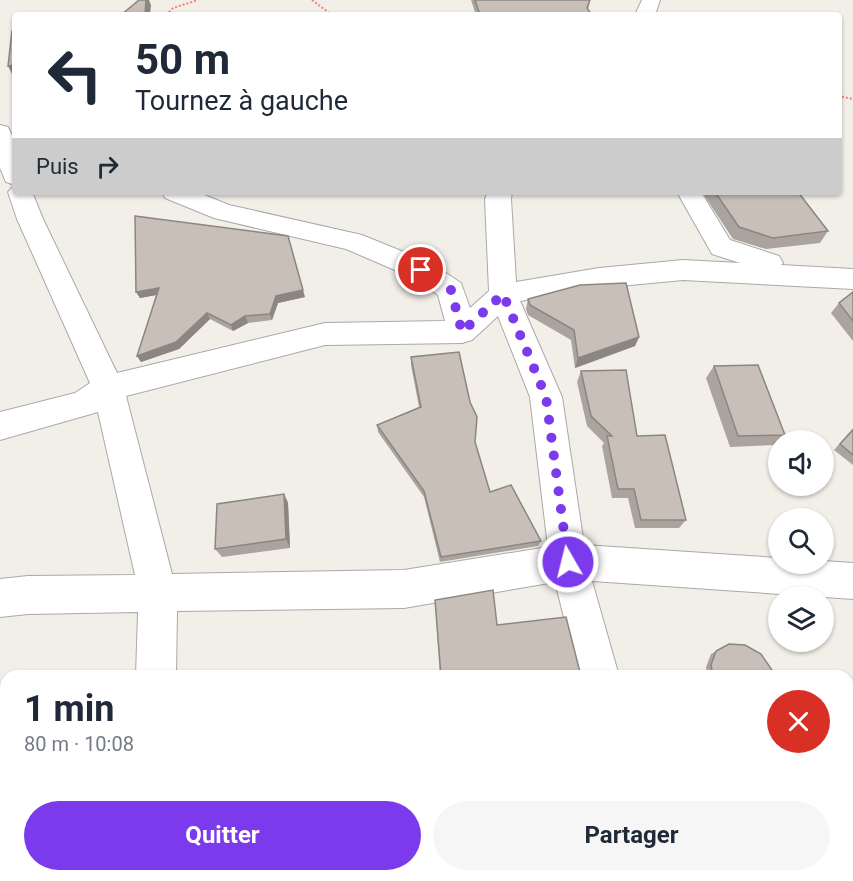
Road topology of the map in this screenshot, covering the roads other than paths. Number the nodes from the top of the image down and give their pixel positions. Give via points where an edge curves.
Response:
1 (6, 141) edge
2 (12, 165) edge
3 (21, 195) edge
4 (181, 195) edge
5 (499, 195) edge
6 (691, 195) edge
7 (802, 275) junction
8 (853, 279) edge
9 (503, 294) junction
10 (462, 332) junction
11 (108, 388) junction
12 (0, 426) edge
13 (568, 562) junction
14 (853, 581) edge
15 (158, 593) junction
16 (0, 598) edge
17 (156, 670) edge
18 (597, 670) edge

1 - 2 street
3 - 11 street
4 - 10 street via 223,212 352,241 421,270 451,290
5 - 9 street
6 - 7 street via 721,247
7 - 8 street
7 - 9 street via 683,270 599,278
9 - 10 street
9 - 13 street via 546,397
10 - 11 street via 325,334
11 - 12 street via 84,404
11 - 15 street
13 - 14 street
13 - 15 street via 404,589
13 - 18 street
15 - 16 street
15 - 17 street

